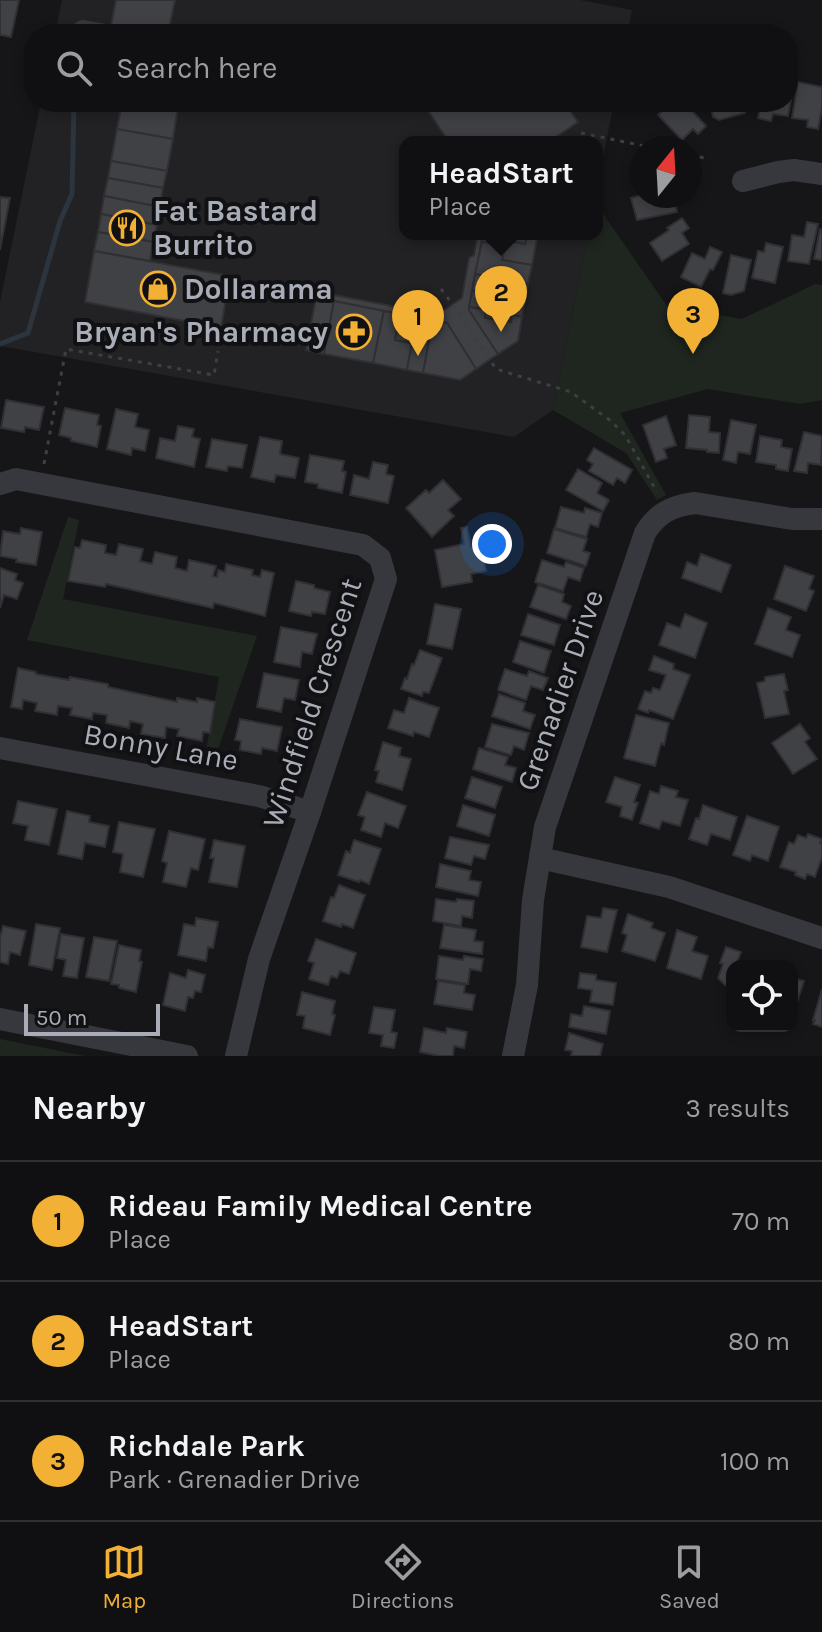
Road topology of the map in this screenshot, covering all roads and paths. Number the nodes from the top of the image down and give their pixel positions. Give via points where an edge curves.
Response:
1 (581, 133) dead end
2 (596, 136) edge
3 (603, 138) edge
4 (630, 143) edge
5 (702, 158) edge
6 (709, 159) dead end
7 (822, 174) edge
8 (743, 181) dead end
9 (441, 289) dead end
10 (218, 351) dead end
11 (43, 471) dead end
12 (0, 484) edge
13 (667, 510) junction
14 (822, 519) edge
15 (0, 748) edge
16 (310, 812) junction
17 (540, 858) junction
18 (822, 938) edge
19 (0, 1019) edge
20 (187, 1056) edge
21 (236, 1056) edge
22 (513, 1056) edge

1 - 2 path
3 - 4 path
5 - 6 path
7 - 8 street via 794,170
9 - 13 path via 496,369 571,392 611,421 625,435
10 - 11 path via 214,375 66,349
12 - 16 street, Windfield Crescent via 16,479 363,545 380,558 386,579
13 - 14 street via 695,503
13 - 17 street, Grenadier Drive via 645,533 545,827
15 - 16 street, Bonny Lane via 259,796
16 - 21 street, Windfield Crescent via 259,959
17 - 18 street via 669,887
17 - 22 street, Grenadier Drive via 527,985
19 - 20 street

